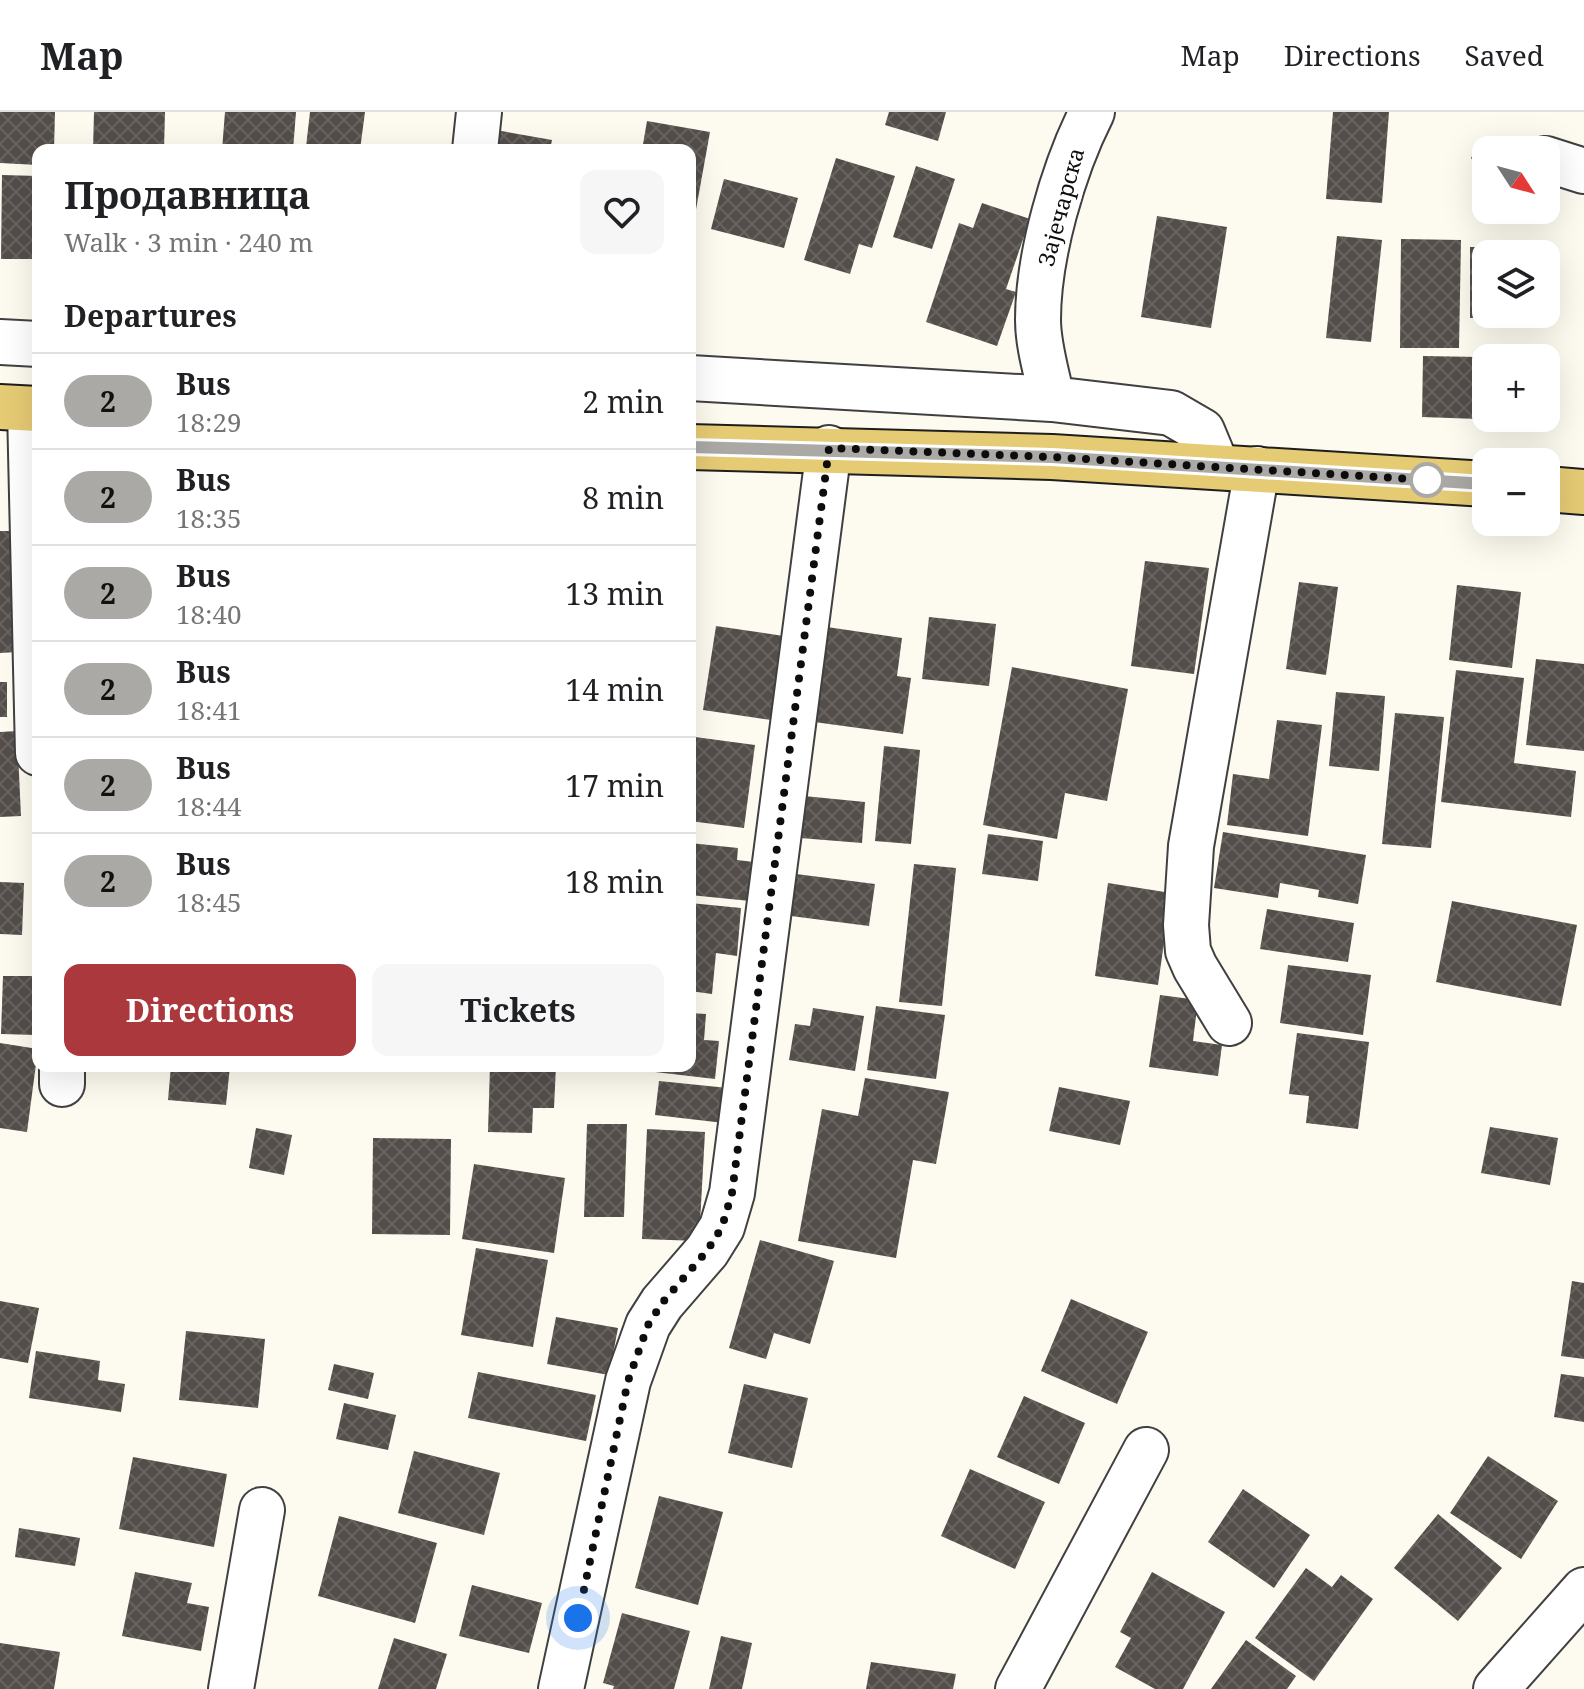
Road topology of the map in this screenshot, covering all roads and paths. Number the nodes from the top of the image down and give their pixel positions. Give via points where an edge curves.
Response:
1 (479, 112) edge
2 (1092, 112) edge
3 (476, 144) edge
4 (1560, 163) edge
5 (1584, 171) edge
6 (0, 342) edge
7 (32, 344) edge
8 (696, 378) edge
9 (1052, 399) junction
10 (23, 409) edge
11 (696, 447) edge
12 (829, 448) junction
13 (1237, 468) junction
14 (1472, 483) edge
15 (1560, 490) edge
16 (1584, 492) edge
17 (32, 615) edge
18 (1229, 1023) dead end
19 (1146, 1450) dead end
20 (262, 1510) dead end
21 (1584, 1590) edge
22 (231, 1689) edge
23 (561, 1689) edge
24 (1018, 1689) edge
25 (1496, 1689) edge

1 - 3 street
2 - 9 street, Зајечарска via 1047,241 1038,321
4 - 5 street
6 - 7 street
8 - 9 street
9 - 13 street via 1171,413 1202,431
10 - 17 street
11 - 12 main road
12 - 13 main road
12 - 23 street via 732,1193 722,1227 662,1303 639,1348
13 - 14 main road
13 - 18 street via 1186,925 1195,967
15 - 16 main road
19 - 24 street
20 - 22 street
21 - 25 street

